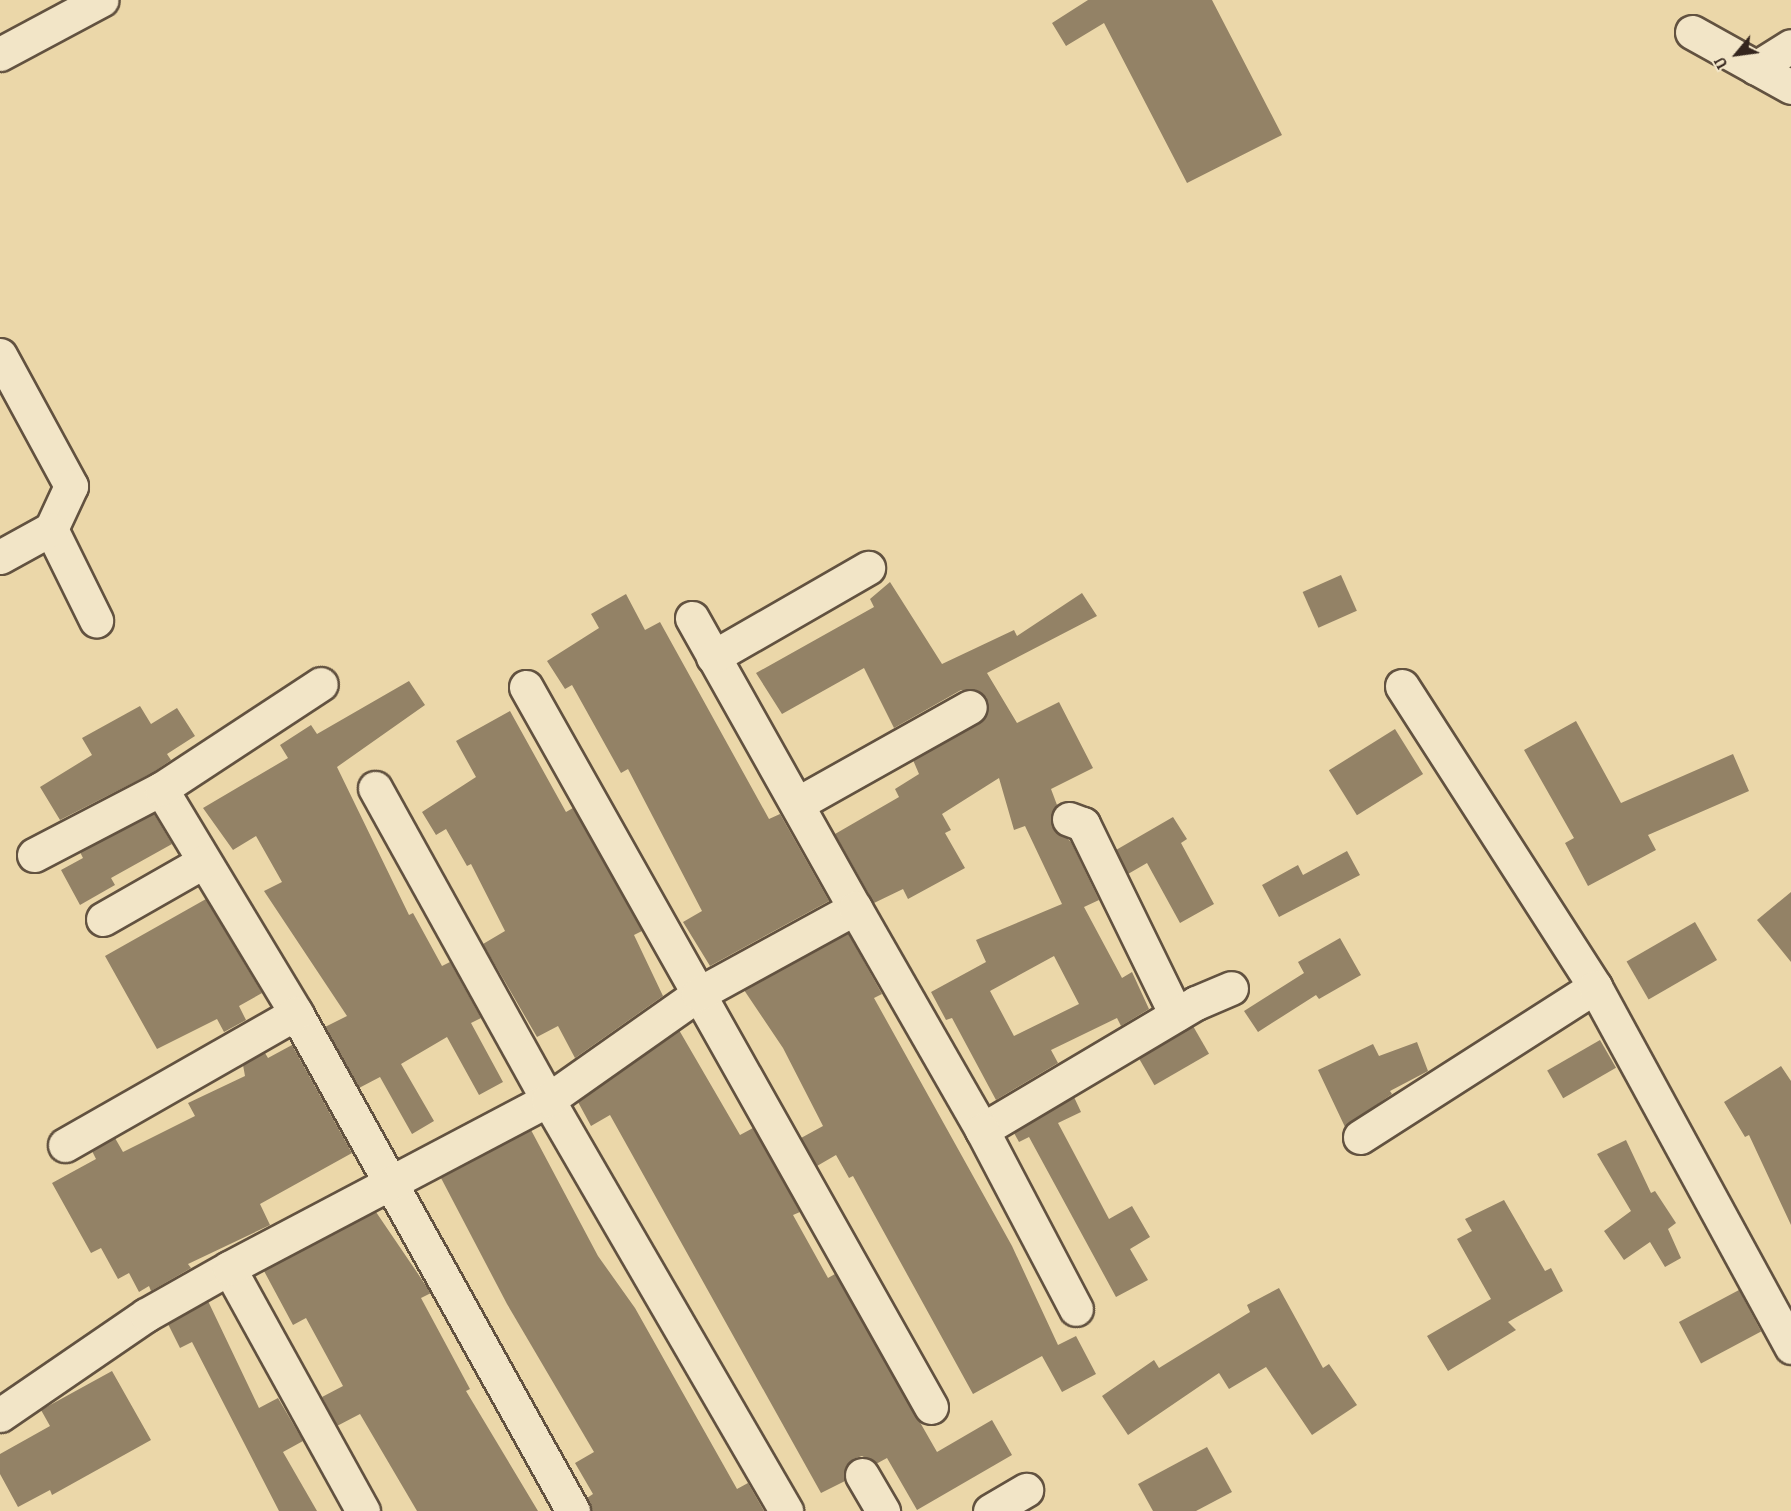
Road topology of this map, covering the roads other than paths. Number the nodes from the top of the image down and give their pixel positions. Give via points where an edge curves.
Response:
1 (101, 0) edge
2 (1692, 32) dead end
3 (1791, 46) edge
4 (0, 54) edge
5 (1756, 68) junction
6 (1791, 87) edge
7 (4, 371) edge
8 (51, 529) junction
9 (0, 557) edge
10 (868, 568) dead end
11 (692, 618) dead end
12 (96, 620) dead end
13 (713, 657) junction
14 (321, 684) dead end
15 (1402, 686) dead end
16 (526, 687) dead end
17 (970, 707) dead end
18 (375, 788) dead end
19 (161, 789) junction
20 (797, 804) junction
21 (1069, 819) dead end
22 (34, 855) dead end
23 (202, 862) junction
24 (855, 908) junction
25 (103, 919) dead end
26 (1595, 987) junction
27 (1230, 988) dead end
28 (699, 994) junction
29 (296, 1013) junction
30 (1176, 1015) junction
31 (548, 1100) junction
32 (982, 1130) junction
33 (1360, 1137) dead end
34 (65, 1144) dead end
35 (392, 1183) junction
36 (229, 1268) junction
37 (1076, 1309) dead end
38 (1790, 1342) edge
39 (931, 1407) dead end
40 (0, 1415) edge
41 (862, 1475) dead end
42 (1026, 1490) dead end
43 (363, 1511) edge
44 (573, 1511) edge
45 (786, 1511) edge
46 (883, 1511) edge
47 (990, 1511) edge

1 - 4 street
2 - 5 street
3 - 5 street
5 - 6 street
7 - 8 street via 71,486
8 - 9 street
8 - 12 street
10 - 13 street
11 - 13 street
13 - 20 street
14 - 19 street
15 - 26 street
16 - 28 street
17 - 20 street
18 - 31 street
19 - 22 street
19 - 23 street
20 - 24 street
21 - 30 street via 1083,824
23 - 25 street
23 - 29 street
24 - 28 street
24 - 32 street
26 - 33 street
26 - 38 street
27 - 30 street
28 - 31 street
28 - 39 street
29 - 34 street
29 - 35 street
30 - 32 street
31 - 35 street
31 - 45 street
32 - 37 street
35 - 36 street
35 - 44 street
36 - 40 street via 146,1315
36 - 43 street
41 - 46 street
42 - 47 street

